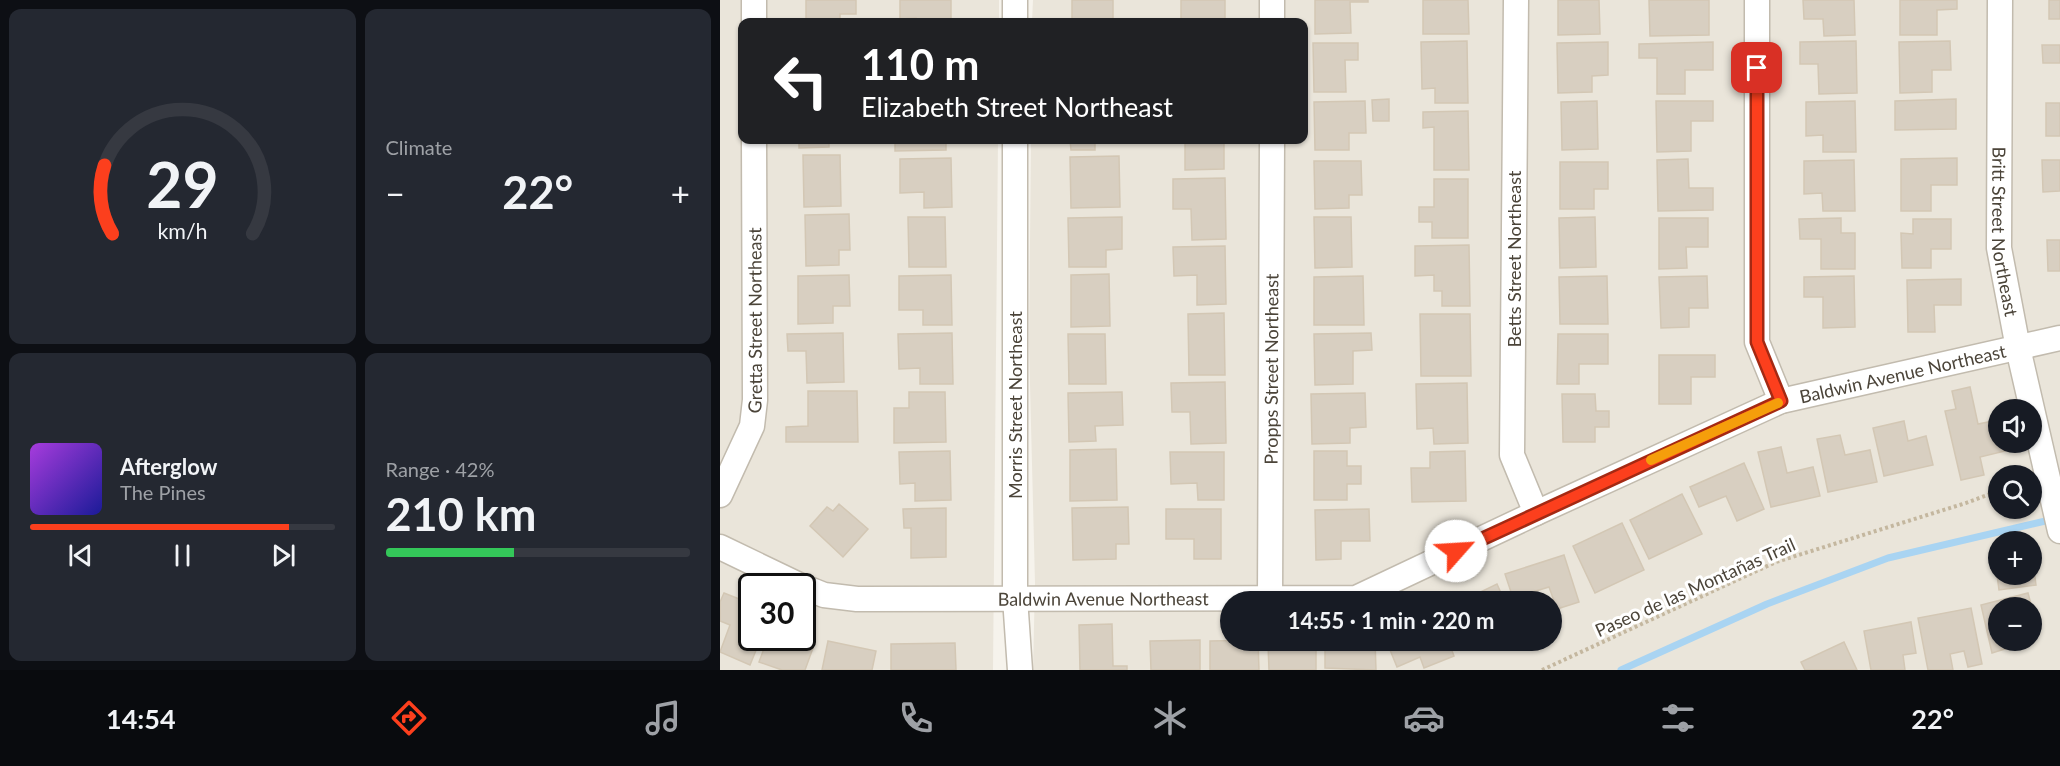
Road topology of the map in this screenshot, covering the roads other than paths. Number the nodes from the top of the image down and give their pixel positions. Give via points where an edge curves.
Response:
1 (754, 0) edge
2 (1015, 0) edge
3 (1272, 0) edge
4 (1516, 0) edge
5 (1757, 0) edge
6 (2000, 0) edge
7 (754, 18) edge
8 (1015, 18) edge
9 (1272, 18) edge
10 (754, 144) edge
11 (1015, 144) edge
12 (1272, 144) edge
13 (2060, 338) edge
14 (2018, 348) junction
15 (1781, 401) junction
16 (720, 495) edge
17 (1536, 513) junction
18 (2060, 531) edge
19 (720, 547) edge
20 (1270, 591) edge
21 (1371, 591) edge
22 (1015, 598) junction
23 (1220, 598) edge
24 (1020, 670) edge

1 - 7 street
2 - 8 street
3 - 9 street
4 - 17 street, Betts Street Northeast via 1512,455
5 - 15 street via 1757,342
6 - 14 street, Britt Street Northeast via 1999,248
10 - 16 street, Gretta Street Northeast via 752,426
11 - 22 street, Morris Street Northeast
12 - 20 street, Propps Street Northeast
13 - 14 street, Baldwin Avenue Northeast
14 - 15 street, Baldwin Avenue Northeast
14 - 18 street, Britt Street Northeast
15 - 17 street, Baldwin Avenue Northeast
17 - 21 street, Baldwin Avenue Northeast
19 - 22 street, Baldwin Avenue Northeast via 824,595 857,599
22 - 23 street, Baldwin Avenue Northeast
22 - 24 street, Morris Street Northeast

